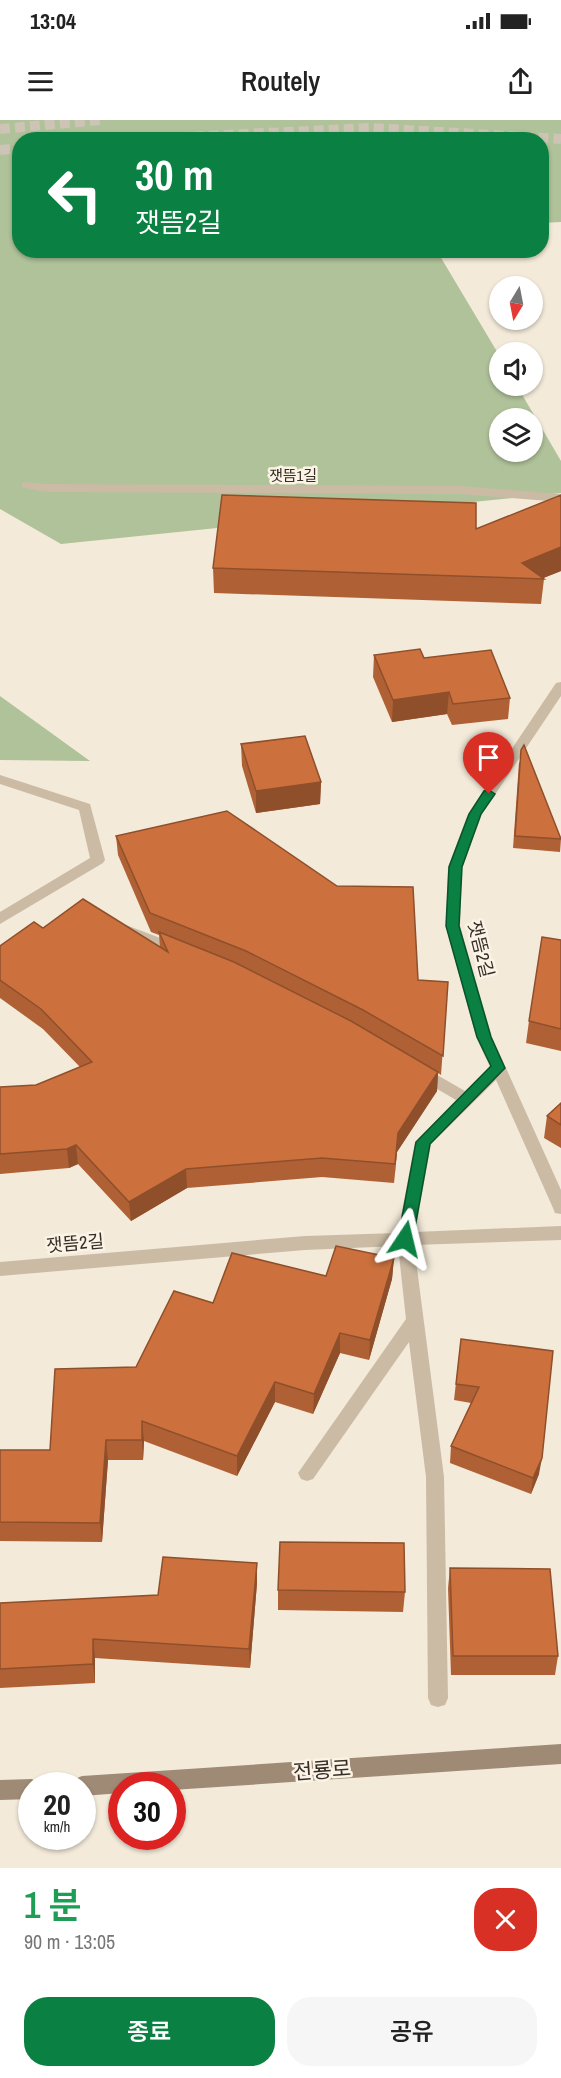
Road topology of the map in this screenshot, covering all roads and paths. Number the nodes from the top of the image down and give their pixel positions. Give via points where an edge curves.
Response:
1 (26, 485) dead end
2 (561, 498) edge
3 (561, 686) edge
4 (0, 779) edge
5 (0, 919) edge
6 (123, 929) edge
7 (189, 955) edge
8 (406, 1064) edge
9 (498, 1068) junction
10 (467, 1099) junction
11 (561, 1208) edge
12 (561, 1233) edge
13 (405, 1239) junction
14 (0, 1269) edge
15 (416, 1320) junction
16 (307, 1473) dead end
17 (438, 1698) dead end
18 (561, 1754) edge
19 (96, 1785) edge
20 (18, 1789) edge
21 (0, 1790) edge

1 - 2 street, 잿뜸1길 via 44,489 460,490
3 - 9 street, 잿뜸2길 via 475,814 455,867 453,926 484,1037
4 - 5 street via 85,807 98,860
6 - 7 street
8 - 10 street
9 - 10 street
9 - 11 street, 잿뜸2길
10 - 13 street via 423,1142
12 - 13 street, 잿뜸2길
13 - 14 street, 잿뜸2길 via 305,1243
13 - 15 street
15 - 16 street
15 - 17 street via 435,1477
18 - 19 street, 전룡로
20 - 21 street

